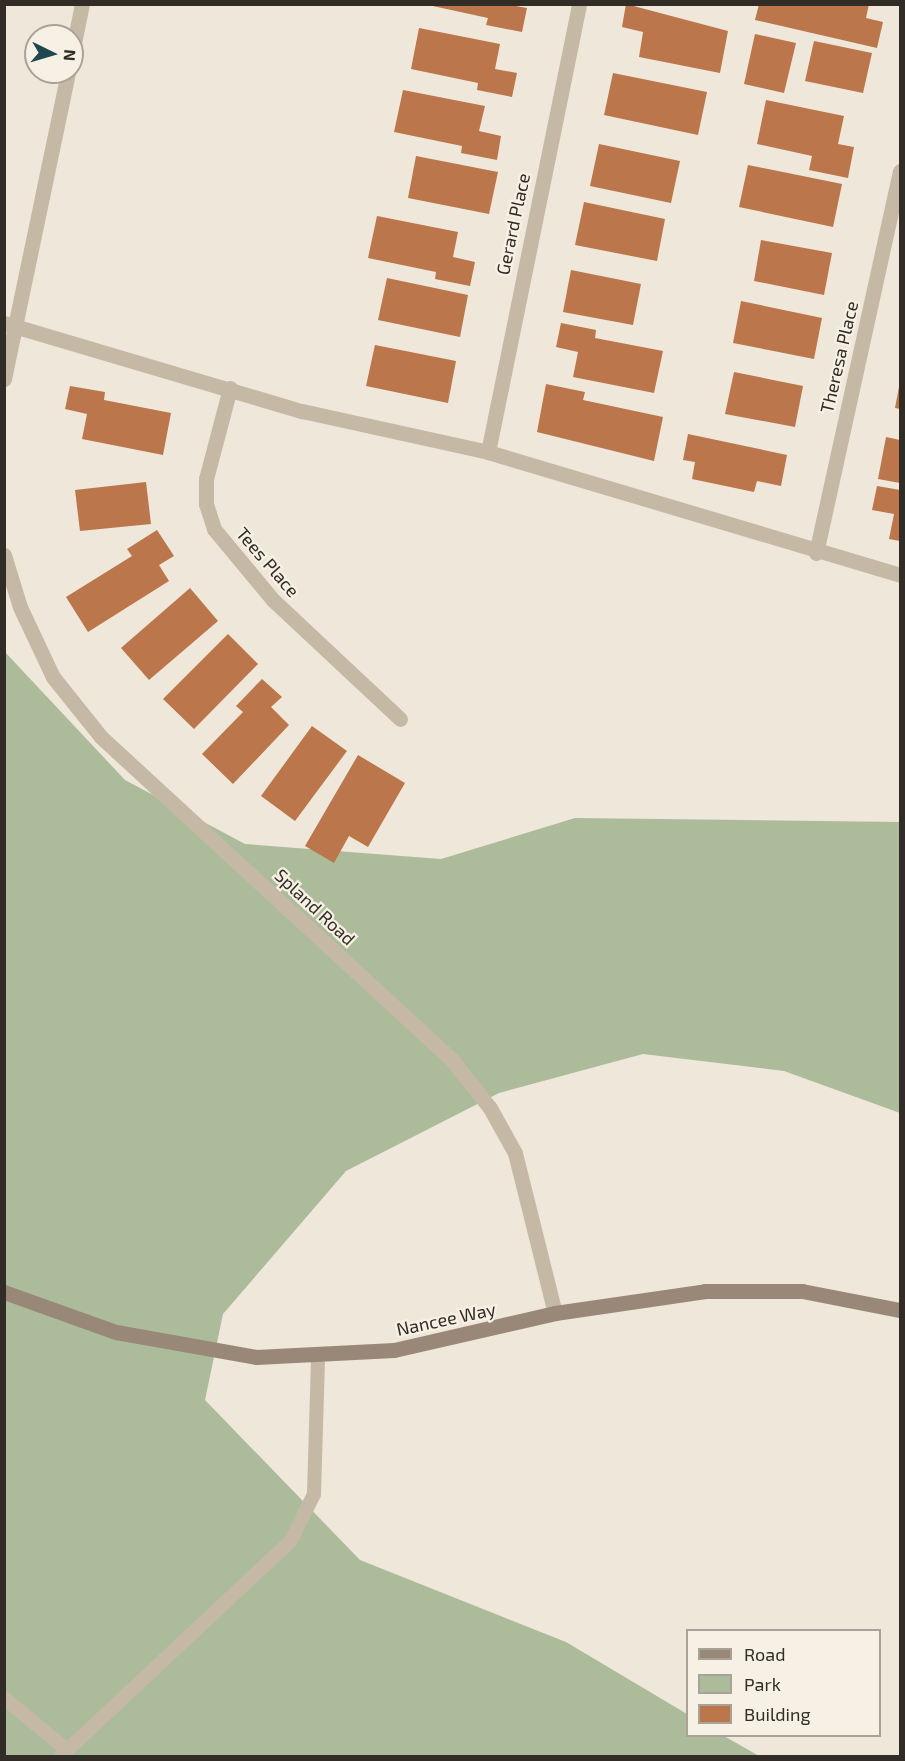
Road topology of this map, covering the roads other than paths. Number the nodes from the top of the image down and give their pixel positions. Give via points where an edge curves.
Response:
1 (82, 4) edge
2 (579, 4) edge
3 (78, 24) edge
4 (65, 84) edge
5 (900, 171) edge
6 (9, 324) edge
7 (4, 379) edge
8 (230, 388) junction
9 (488, 452) junction
10 (816, 553) junction
11 (4, 555) edge
12 (900, 575) edge
13 (400, 719) dead end
14 (4, 1292) edge
15 (900, 1310) edge
16 (555, 1313) junction
17 (318, 1358) junction
18 (4, 1698) edge
19 (64, 1753) edge

1 - 3 street
2 - 9 street, Gerard Place
4 - 6 street
5 - 10 street, Theresa Place
6 - 7 street
6 - 8 street
8 - 9 street via 302,411
8 - 13 street, Tees Place via 206,479 214,529 273,600
9 - 10 street
10 - 12 street
11 - 16 street, Spland Road via 20,607 53,676 101,737 452,1060 490,1108 515,1153
14 - 17 street, Nancee Way via 116,1332 186,1348
15 - 16 street, Nancee Way via 802,1291 705,1291
16 - 17 street, Nancee Way via 428,1344
17 - 19 lane via 314,1494 291,1542
18 - 19 lane

